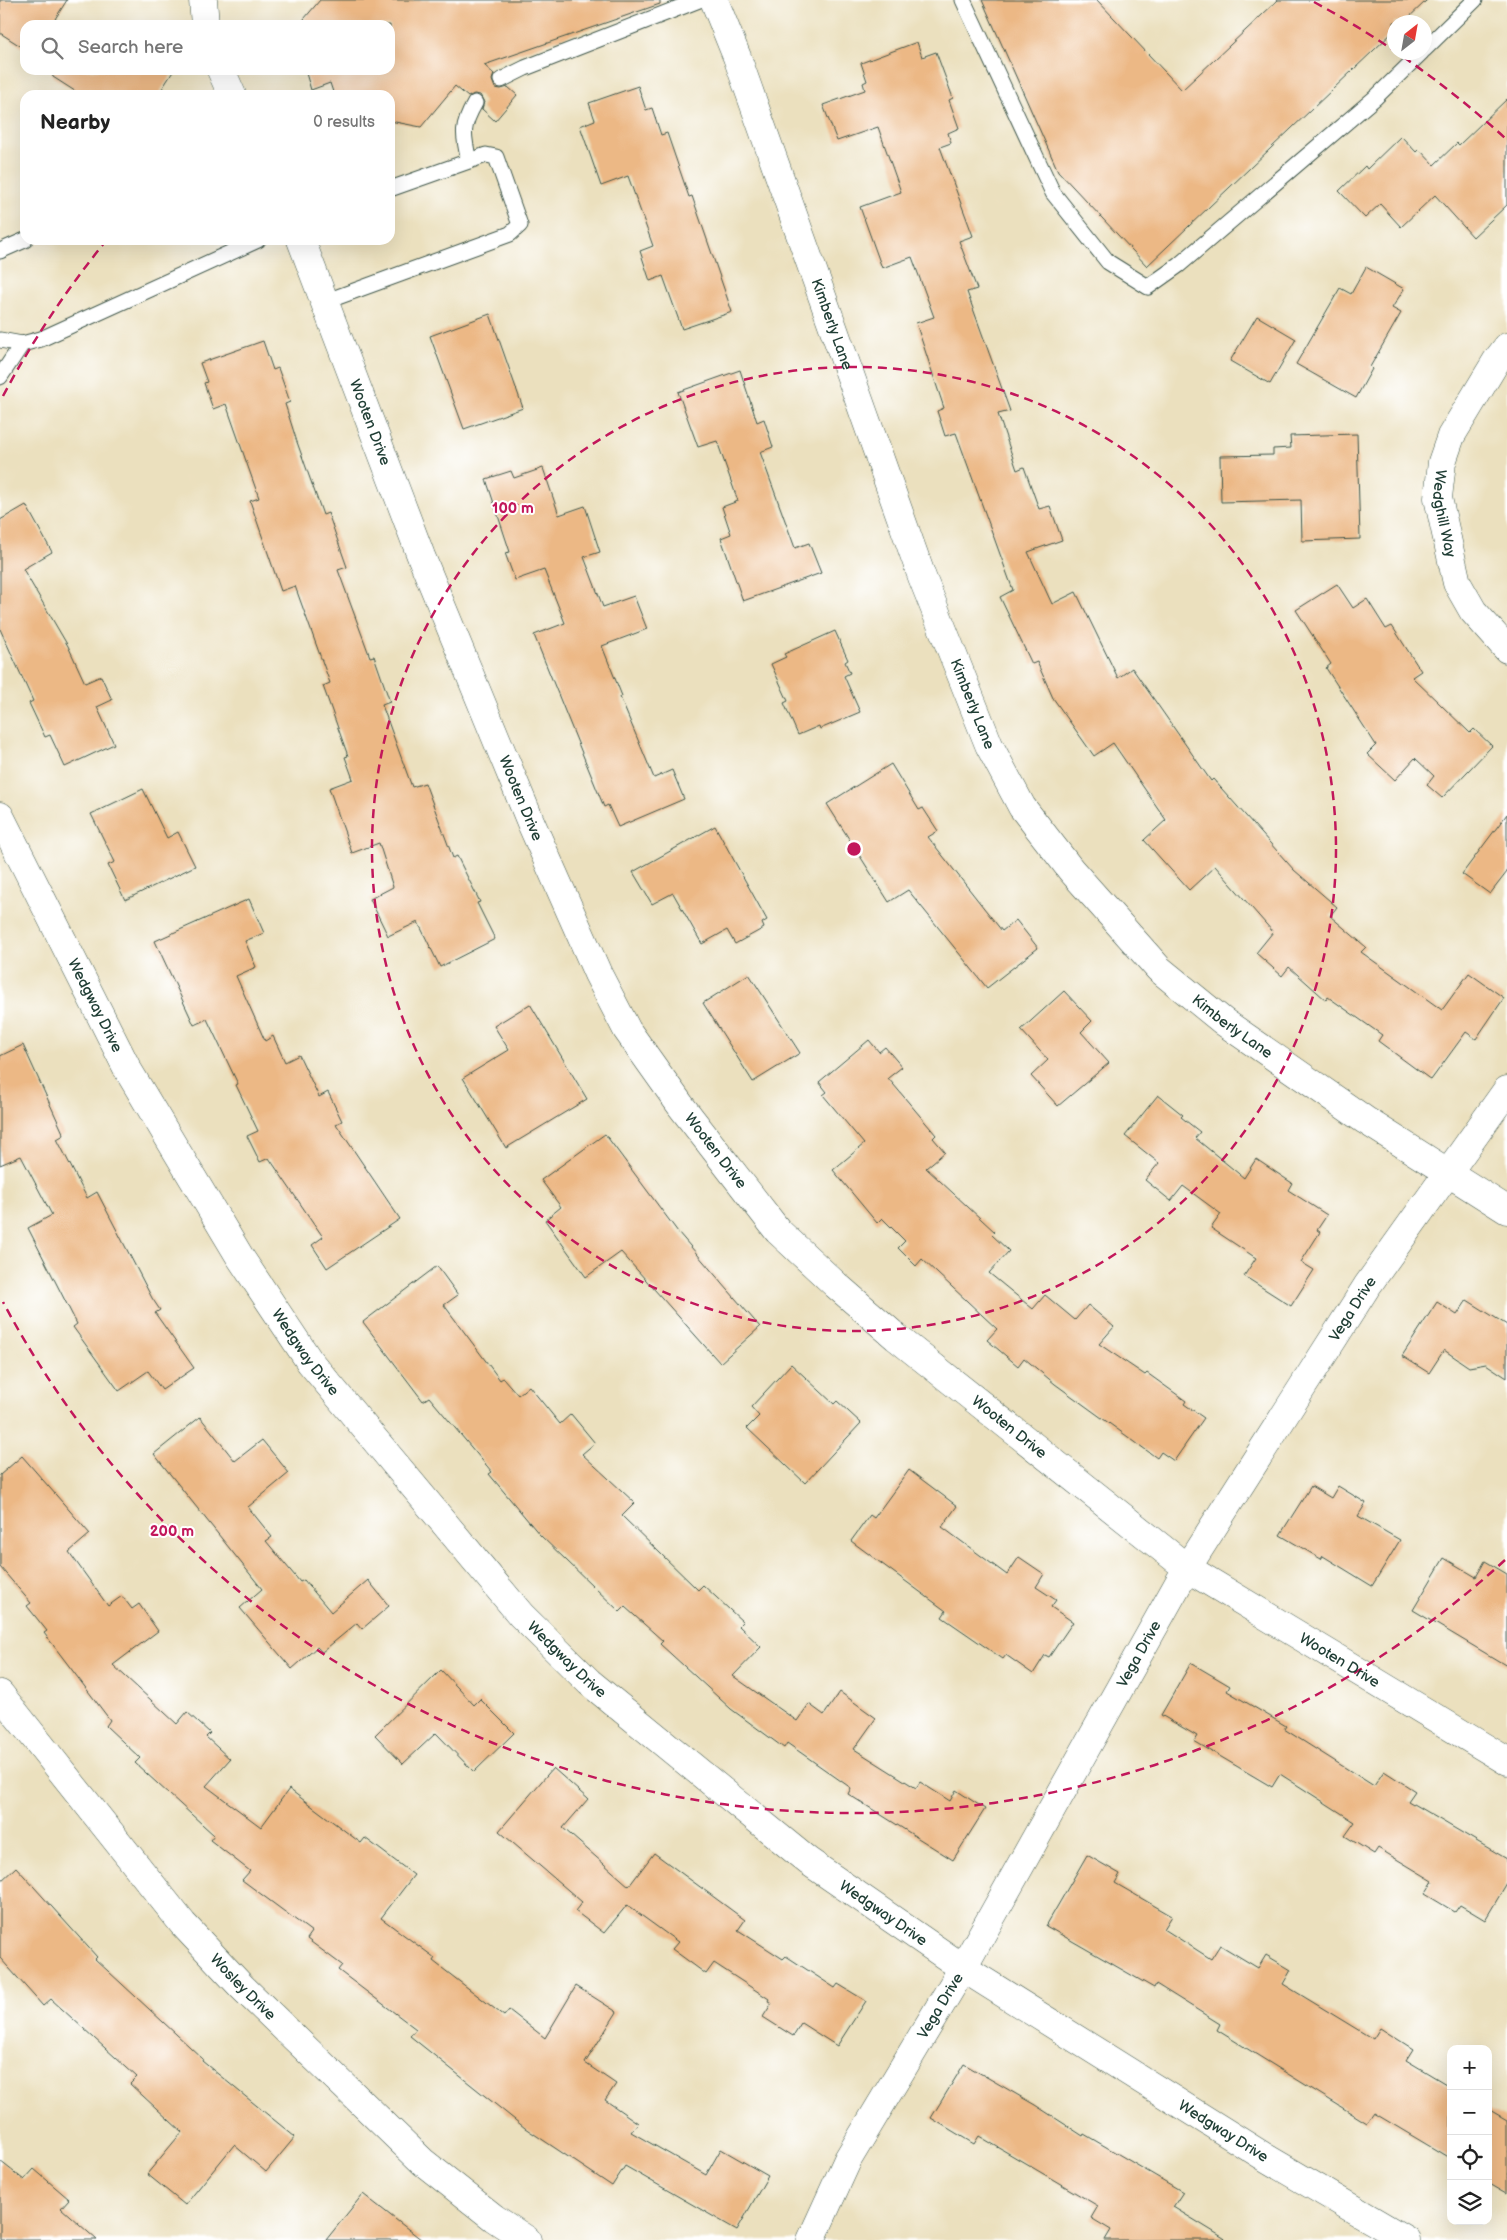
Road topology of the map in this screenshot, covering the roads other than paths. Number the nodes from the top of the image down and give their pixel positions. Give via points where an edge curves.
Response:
1 (203, 0) edge
2 (699, 0) edge
3 (714, 0) edge
4 (962, 0) edge
5 (1475, 0) edge
6 (205, 20) edge
7 (1432, 42) edge
8 (1414, 60) edge
9 (223, 75) edge
10 (501, 80) dead end
11 (230, 90) edge
12 (475, 103) dead end
13 (469, 161) junction
14 (395, 187) edge
15 (20, 242) edge
16 (247, 245) edge
17 (303, 245) edge
18 (0, 251) edge
19 (324, 302) junction
20 (0, 340) edge
21 (22, 344) junction
22 (1507, 347) edge
23 (0, 377) edge
24 (1507, 648) edge
25 (0, 816) edge
26 (1507, 1090) edge
27 (1447, 1172) junction
28 (1507, 1210) edge
29 (1186, 1568) junction
30 (0, 1694) edge
31 (1507, 1761) edge
32 (963, 1968) junction
33 (527, 2240) edge
34 (811, 2240) edge
35 (1406, 2240) edge

1 - 6 street
2 - 10 lane
3 - 27 street, Kimberly Lane via 922,577 989,745 1022,807 1071,870 1159,969 1240,1032 1365,1120
4 - 8 lane via 1053,193 1108,262 1148,287 1376,97
5 - 7 lane
9 - 11 street
12 - 13 lane via 465,119 463,136
13 - 14 lane
13 - 19 lane via 486,155 496,157 520,225 510,234
15 - 18 lane
16 - 21 lane via 41,340
17 - 19 street, Wooten Drive
19 - 29 street, Wooten Drive via 421,556 527,814 598,974 627,1030 778,1231 896,1337
20 - 21 lane
21 - 23 lane
22 - 24 street, Wedghill Way via 1451,436 1442,462 1438,498 1457,583 1473,611
25 - 32 street, Wedgway Drive via 128,1070 240,1257 310,1362 521,1615 589,1682 808,1861
26 - 27 street, Vega Drive
27 - 28 street, Kimberly Lane
27 - 29 street, Vega Drive via 1367,1286
29 - 31 street, Wooten Drive
29 - 32 street, Vega Drive
30 - 33 street, Wosley Drive via 183,1924 242,1986 423,2162
32 - 34 street, Vega Drive via 848,2159
32 - 35 street, Wedgway Drive via 1268,2159

